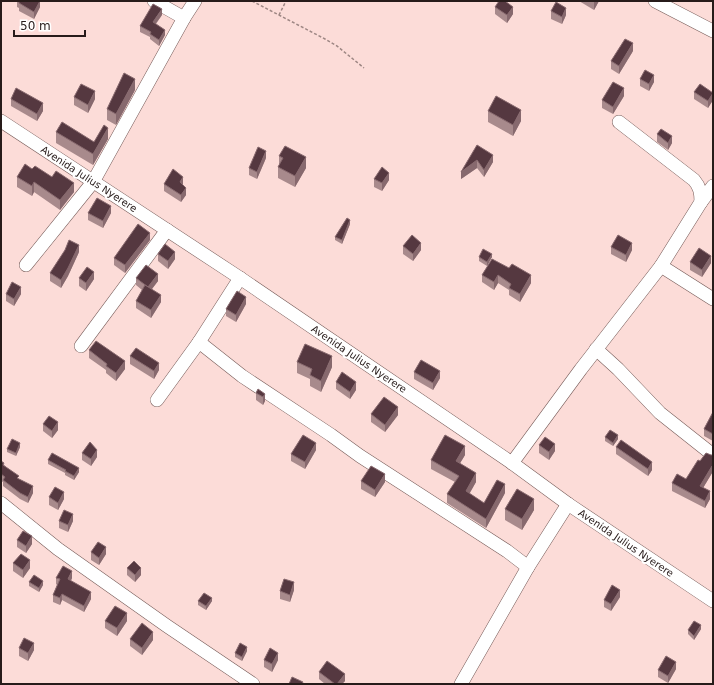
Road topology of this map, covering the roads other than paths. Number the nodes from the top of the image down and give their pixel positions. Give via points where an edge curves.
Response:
1 (154, 1) edge
2 (195, 1) edge
3 (655, 1) edge
4 (184, 18) junction
5 (713, 31) edge
6 (1, 122) edge
7 (619, 122) dead end
8 (93, 182) junction
9 (713, 186) edge
10 (701, 202) junction
11 (167, 230) junction
12 (26, 265) dead end
13 (661, 266) junction
14 (240, 278) junction
15 (713, 299) edge
16 (198, 342) junction
17 (81, 346) dead end
18 (596, 349) junction
19 (157, 400) dead end
20 (713, 456) edge
21 (512, 463) junction
22 (1, 503) edge
23 (568, 504) junction
24 (528, 567) junction
25 (713, 602) edge
26 (253, 684) edge
27 (461, 684) edge

1 - 4 street
2 - 4 street
3 - 5 street
4 - 8 street
6 - 8 street, Avenida Julius Nyerere
7 - 10 street via 694,180 700,191
8 - 11 street, Avenida Julius Nyerere
8 - 12 street
9 - 10 street
10 - 13 street
11 - 14 street, Avenida Julius Nyerere
11 - 17 street
13 - 15 street
13 - 18 street
14 - 16 street
14 - 21 street, Avenida Julius Nyerere
16 - 19 street
16 - 24 street via 242,376
18 - 20 street via 660,413
18 - 21 street
21 - 23 street, Avenida Julius Nyerere
22 - 26 street via 58,549
23 - 24 street
23 - 25 street, Avenida Julius Nyerere
24 - 27 street

